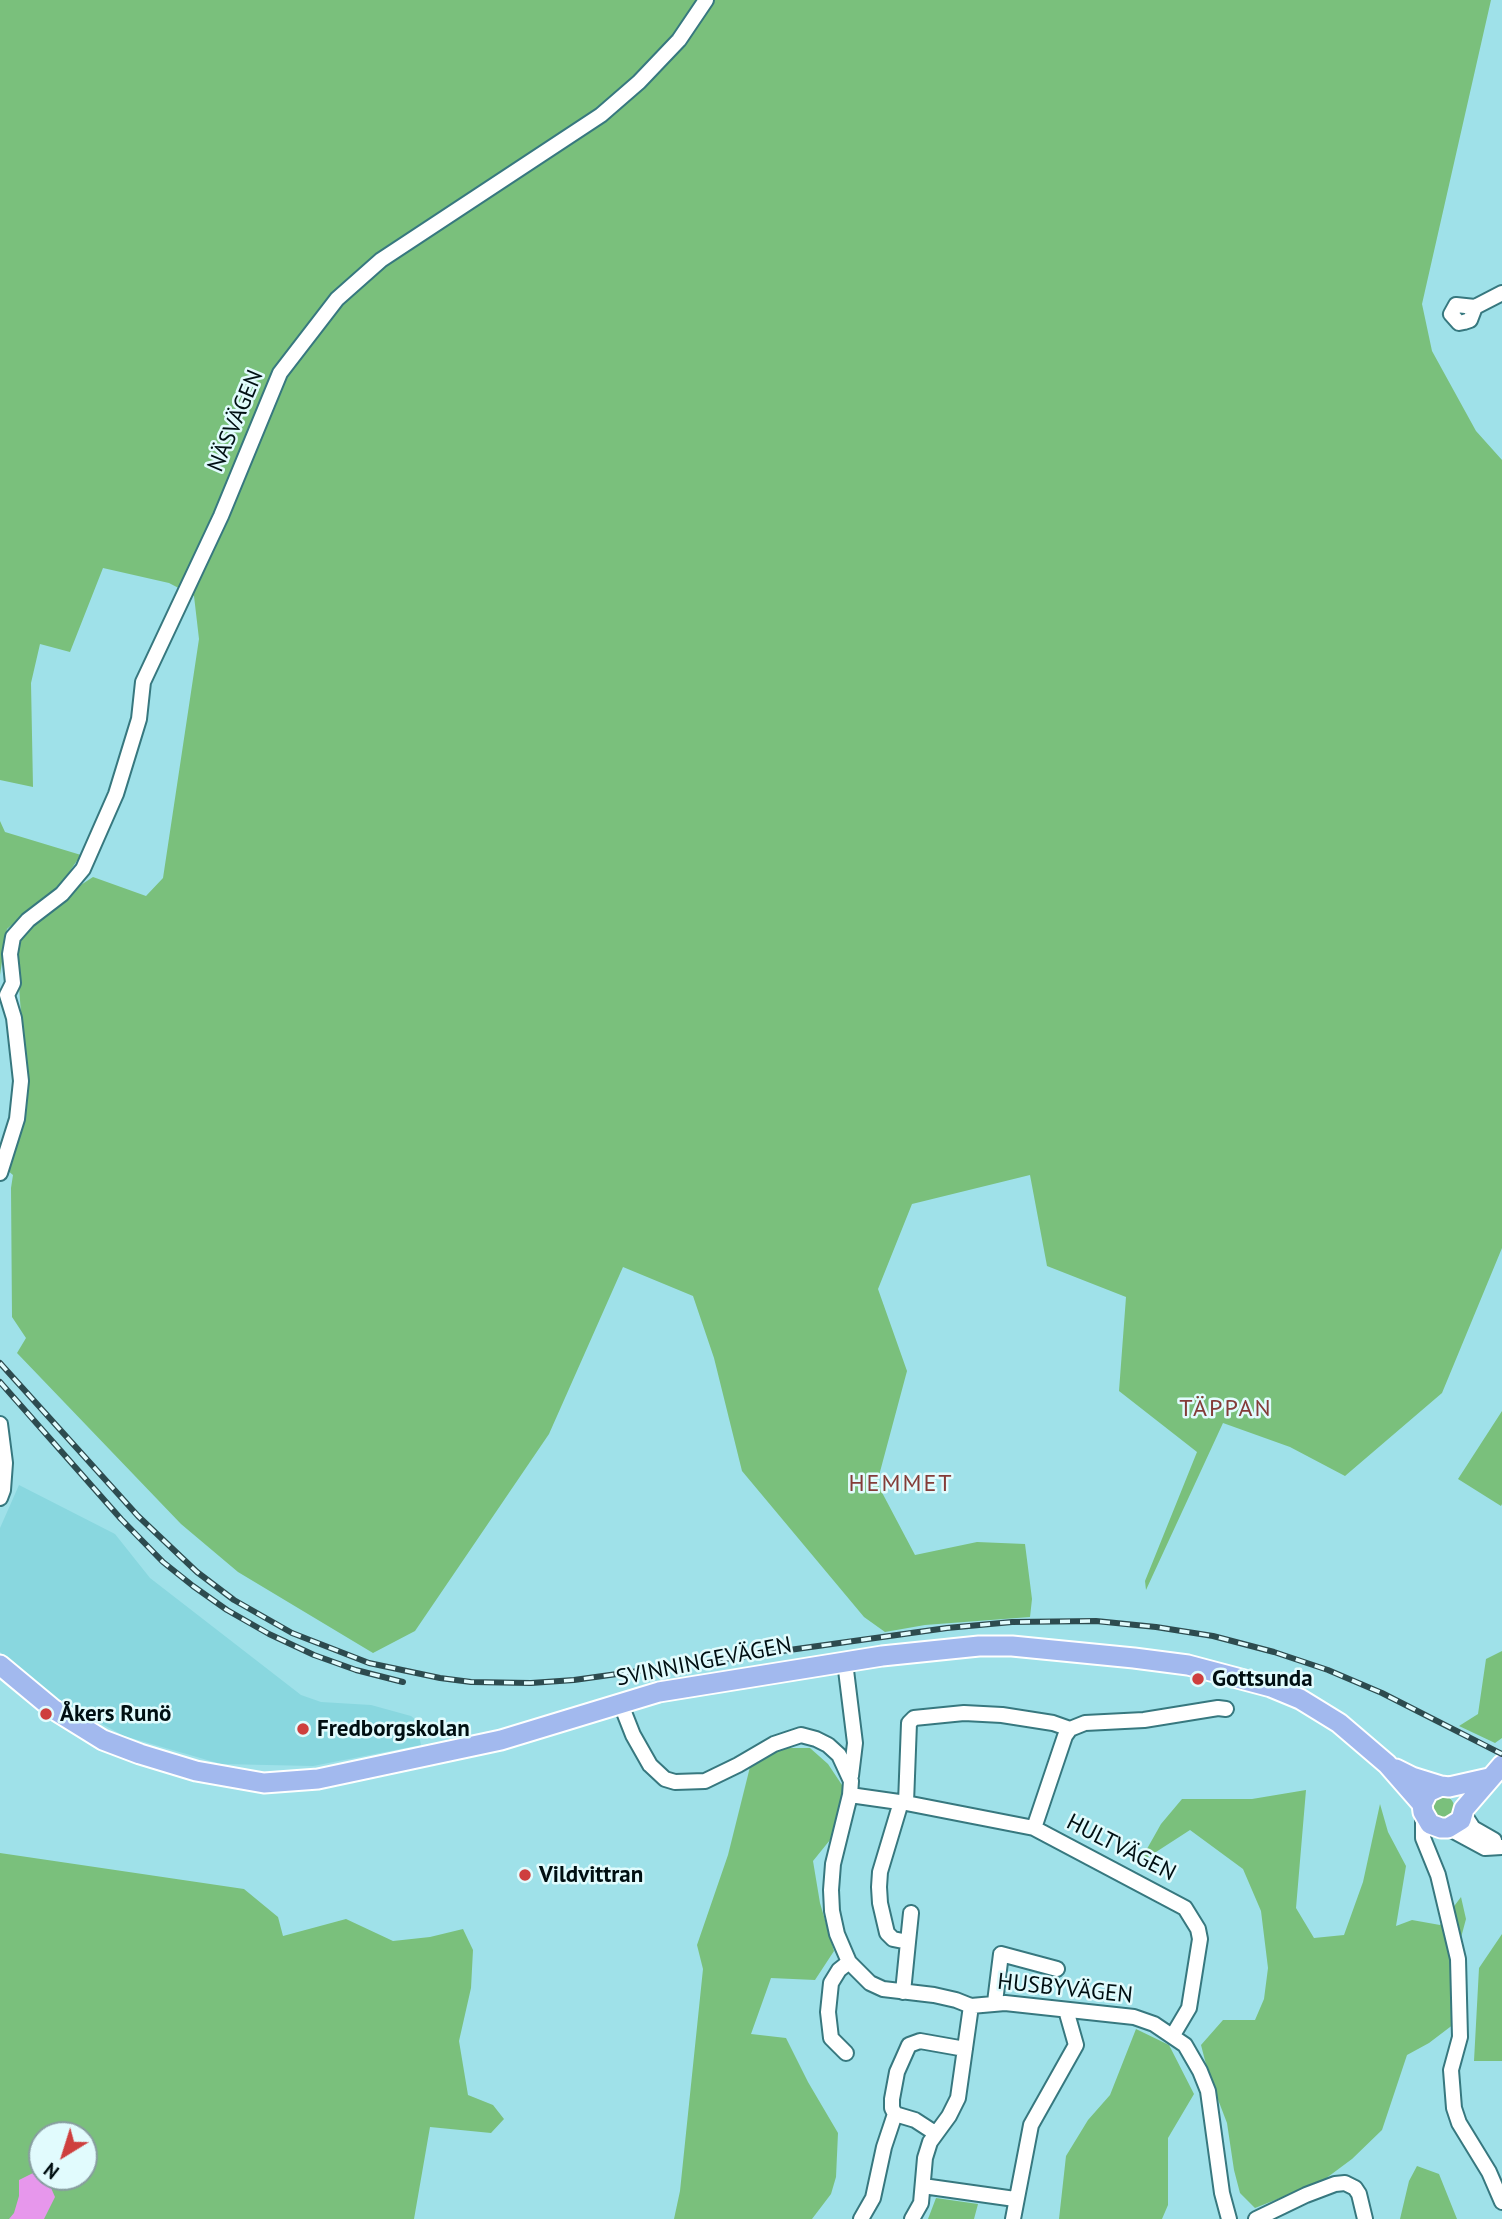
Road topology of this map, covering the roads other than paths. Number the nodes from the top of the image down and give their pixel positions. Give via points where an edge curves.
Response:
1 (706, 0) edge
2 (1502, 293) edge
3 (1475, 307) dead end
4 (3, 995) edge
5 (0, 1173) edge
6 (0, 1424) edge
7 (0, 1498) edge
8 (845, 1662) junction
9 (0, 1665) edge
10 (620, 1702) junction
11 (1226, 1709) dead end
12 (1070, 1729) junction
13 (1387, 1764) junction
14 (1495, 1771) edge
15 (1445, 1786) junction
16 (851, 1788) junction
17 (904, 1802) junction
18 (1423, 1808) junction
19 (1457, 1822) junction
20 (1034, 1828) junction
21 (1502, 1845) edge
22 (1431, 1854) junction
23 (911, 1913) dead end
24 (908, 1942) junction
25 (849, 1962) junction
26 (1057, 1969) dead end
27 (903, 1992) junction
28 (995, 2002) junction
29 (971, 2006) junction
30 (1066, 2010) junction
31 (1173, 2035) junction
32 (965, 2049) junction
33 (846, 2053) dead end
34 (895, 2114) junction
35 (935, 2133) junction
36 (923, 2186) junction
37 (1015, 2199) junction
38 (1502, 2202) edge
39 (861, 2219) edge
40 (912, 2219) edge
41 (1013, 2219) edge
42 (1229, 2219) edge
43 (1256, 2219) edge
44 (1365, 2219) edge

1 - 4 street, NÄSVÄGEN via 679,40 601,115 381,260 337,299 280,373 221,516 143,682 131,747 83,869 13,937 13,983
2 - 3 street
4 - 5 street, NÄSVÄGEN via 14,1018 20,1081 17,1119
6 - 7 street via 5,1463
8 - 10 main road, SVINNINGEVÄGEN
8 - 13 main road, SVINNINGEVÄGEN via 1012,1646 1188,1665 1300,1699 1339,1723
8 - 16 street, HUSBYVÄGEN via 855,1743
9 - 10 main road, SVINNINGEVÄGEN via 53,1709 103,1740 196,1771 264,1783 318,1779 501,1740
10 - 16 street via 650,1765 665,1779 705,1781 774,1744 801,1735 828,1745 839,1755
11 - 12 street via 1085,1723
12 - 17 street via 1002,1715 914,1718 908,1723
12 - 20 street
13 - 15 main road, SVINNINGEVÄGEN
13 - 18 main road, SVINNINGEVÄGEN
14 - 15 main road
14 - 19 main road
15 - 18 main road via 1428,1792
15 - 19 main road via 1462,1797
16 - 17 street, HULTVÄGEN
16 - 25 street, HUSBYVÄGEN via 831,1890 837,1934
17 - 20 street, HULTVÄGEN
17 - 24 street via 880,1871 879,1887 887,1933
18 - 19 main road, SVINNINGEVÄGEN via 1430,1824
18 - 22 street via 1423,1839
19 - 21 street
19 - 21 street via 1485,1847
19 - 22 street via 1432,1843
20 - 31 street, HULTVÄGEN via 1189,1912 1200,1939 1189,2008
22 - 38 street via 1458,1959 1460,2037 1451,2070 1454,2108
23 - 24 street
24 - 27 street
25 - 27 street, HUSBYVÄGEN via 870,1983
25 - 33 street via 831,1983 828,2012 831,2038
26 - 28 street via 1001,1954
27 - 29 street, HUSBYVÄGEN
28 - 29 street, HUSBYVÄGEN
28 - 30 street, HUSBYVÄGEN
29 - 32 street
30 - 31 street, HUSBYVÄGEN via 1135,2017
30 - 37 street via 1076,2045 1031,2125
31 - 42 street, HUSBYVÄGEN via 1185,2045 1208,2091
32 - 34 street via 920,2041 909,2045 897,2072 892,2099
32 - 35 street via 958,2098
34 - 35 street
34 - 39 street via 873,2198
35 - 36 street via 925,2158
36 - 37 street
36 - 40 street
37 - 41 street
43 - 44 street via 1345,2183 1359,2194

